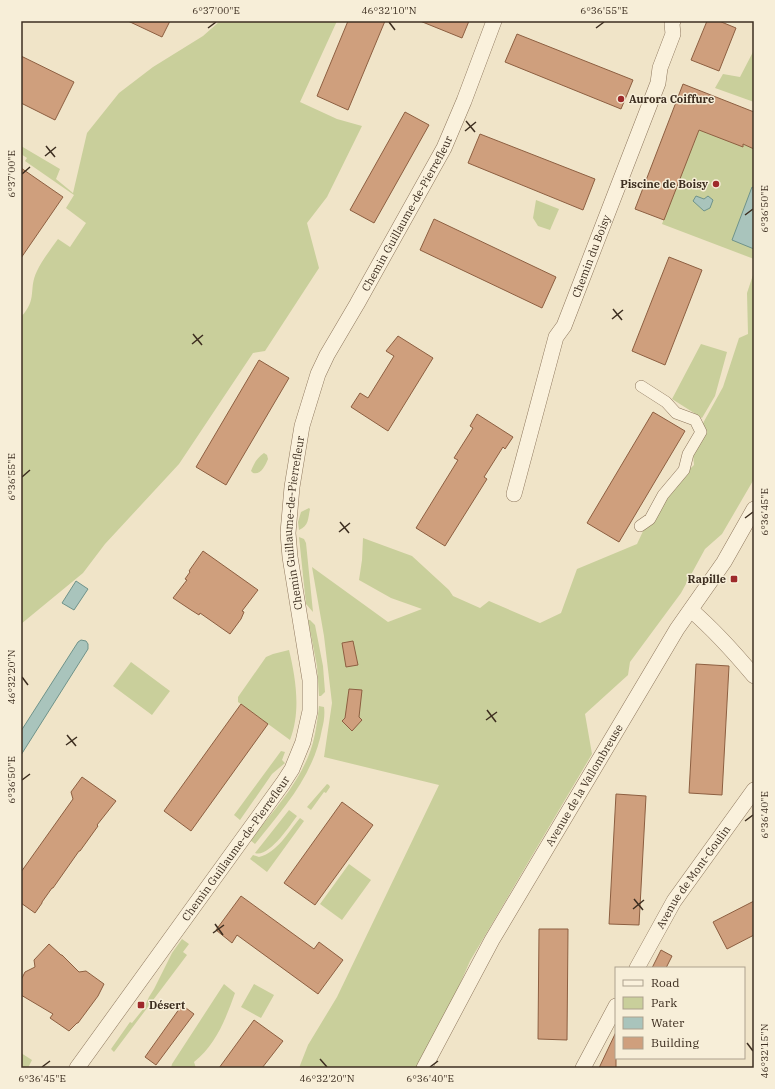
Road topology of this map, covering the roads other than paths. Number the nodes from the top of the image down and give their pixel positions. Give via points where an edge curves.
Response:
1 (494, 21) edge
2 (673, 21) edge
3 (641, 386) dead end
4 (514, 494) dead end
5 (754, 509) edge
6 (640, 526) dead end
7 (690, 610) junction
8 (754, 676) edge
9 (754, 790) edge
10 (638, 967) edge
11 (615, 1008) edge
12 (77, 1068) edge
13 (424, 1068) edge
14 (583, 1068) edge

1 - 12 street, Chemin Guillaume-de-Pierrefleur via 444,148 327,355 318,374 302,426 288,532 310,680 310,711 304,742 283,783
2 - 4 street, Chemin du Boisy via 673,34 660,68 658,83 564,326 556,337
3 - 6 street via 666,402 676,413 695,420 701,432 688,454 684,470 663,495 650,519
5 - 7 street, Avenue de la Vallombreuse via 724,562
7 - 8 street via 708,625
7 - 13 street, Avenue de la Vallombreuse via 492,940
9 - 10 street, Avenue de Mont-Goulin via 674,901
11 - 14 street

